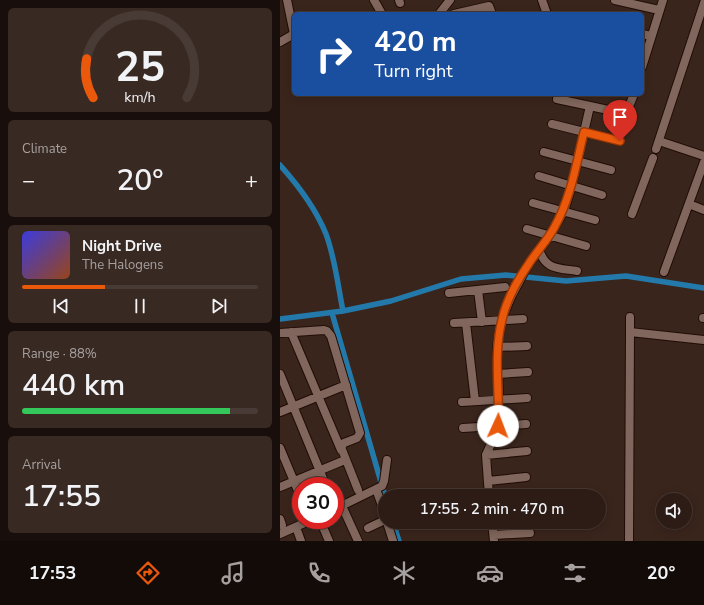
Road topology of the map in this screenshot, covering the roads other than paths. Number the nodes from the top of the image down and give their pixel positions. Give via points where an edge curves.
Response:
1 (286, 0) edge
2 (374, 0) edge
3 (450, 0) edge
4 (542, 0) edge
5 (616, 0) edge
6 (663, 0) edge
7 (488, 3) edge
8 (704, 3) edge
9 (659, 10) junction
10 (381, 12) edge
11 (441, 12) edge
12 (460, 12) edge
13 (546, 12) edge
14 (292, 26) edge
15 (644, 34) edge
16 (292, 35) edge
17 (651, 36) junction
18 (280, 42) edge
19 (644, 60) edge
20 (633, 96) edge
21 (557, 99) dead end
22 (590, 106) junction
23 (552, 124) dead end
24 (584, 132) junction
25 (620, 141) dead end
26 (544, 152) dead end
27 (704, 156) edge
28 (653, 158) dead end
29 (578, 160) junction
30 (704, 162) edge
31 (611, 170) dead end
32 (539, 176) dead end
33 (701, 182) edge
34 (572, 185) junction
35 (602, 195) dead end
36 (533, 203) dead end
37 (689, 204) junction
38 (704, 210) edge
39 (564, 211) junction
40 (632, 214) dead end
41 (595, 220) dead end
42 (527, 229) dead end
43 (550, 235) junction
44 (586, 246) dead end
45 (539, 249) junction
46 (577, 271) dead end
47 (664, 272) dead end
48 (505, 287) dead end
49 (478, 290) junction
50 (449, 293) dead end
51 (630, 317) dead end
52 (523, 319) dead end
53 (501, 321) junction
54 (466, 322) junction
55 (482, 322) junction
56 (454, 323) dead end
57 (291, 332) junction
58 (630, 332) junction
59 (280, 333) edge
60 (704, 340) edge
61 (527, 346) dead end
62 (496, 347) junction
63 (528, 372) dead end
64 (280, 374) edge
65 (498, 374) junction
66 (346, 385) junction
67 (319, 397) junction
68 (527, 398) dead end
69 (499, 400) junction
70 (462, 402) dead end
71 (475, 402) junction
72 (294, 407) junction
73 (280, 412) edge
74 (526, 424) dead end
75 (498, 426) junction
76 (463, 428) dead end
77 (280, 448) edge
78 (341, 450) junction
79 (527, 451) dead end
80 (486, 455) junction
81 (345, 460) junction
82 (387, 460) dead end
83 (320, 470) junction
84 (292, 477) edge
85 (303, 477) edge
86 (323, 477) edge
87 (526, 477) dead end
88 (488, 481) junction
89 (292, 482) edge
90 (280, 487) edge
91 (489, 489) edge
92 (358, 490) dead end
93 (376, 490) junction
94 (378, 495) edge
95 (344, 504) edge
96 (344, 517) edge
97 (378, 523) edge
98 (368, 528) dead end
99 (292, 529) edge
100 (297, 529) edge
101 (324, 529) edge
102 (390, 529) edge
103 (530, 533) dead end
104 (280, 534) edge
105 (494, 538) edge
106 (301, 541) edge
107 (329, 541) edge
108 (358, 541) edge
109 (393, 541) edge
110 (629, 541) edge

1 - 14 street
2 - 10 street
3 - 11 street
4 - 13 street
5 - 9 street
6 - 9 street
7 - 12 street
8 - 27 street via 657,145
9 - 17 street
15 - 17 street
16 - 18 street
17 - 19 street
20 - 22 street via 626,114
21 - 22 street
22 - 24 street
23 - 24 street
24 - 25 street
24 - 29 street
26 - 29 street
28 - 40 street
29 - 31 street
29 - 34 street
30 - 33 street
32 - 34 street
33 - 37 street
34 - 35 street
34 - 39 street
36 - 39 street
37 - 38 street
37 - 47 street
39 - 41 street
39 - 43 street
42 - 43 street
43 - 44 street
43 - 45 street
45 - 46 street via 544,262
45 - 53 street via 512,294
48 - 49 street
49 - 50 street
49 - 55 street
51 - 58 street
52 - 53 street
53 - 55 street
53 - 62 street
54 - 55 street
54 - 56 street
54 - 71 street
57 - 59 street
57 - 66 street via 324,330 330,333
57 - 67 street
58 - 60 street
58 - 110 street
61 - 62 street
62 - 65 street
63 - 65 street
64 - 72 street
65 - 69 street
66 - 67 street
66 - 78 street via 360,433 355,440 342,444
67 - 72 street
67 - 78 street
68 - 69 street
69 - 71 street
69 - 75 street
70 - 71 street
72 - 73 street
72 - 83 street
74 - 75 street
75 - 76 street
75 - 80 street
77 - 84 street
78 - 81 street
79 - 80 street
80 - 88 street
81 - 83 street
81 - 92 street
82 - 93 street via 384,481
83 - 85 street
83 - 86 street
87 - 88 street
88 - 91 street
89 - 90 street
93 - 94 street
93 - 95 street
96 - 108 street
97 - 98 street
99 - 104 street
100 - 106 street
101 - 107 street
102 - 109 street
103 - 105 street

